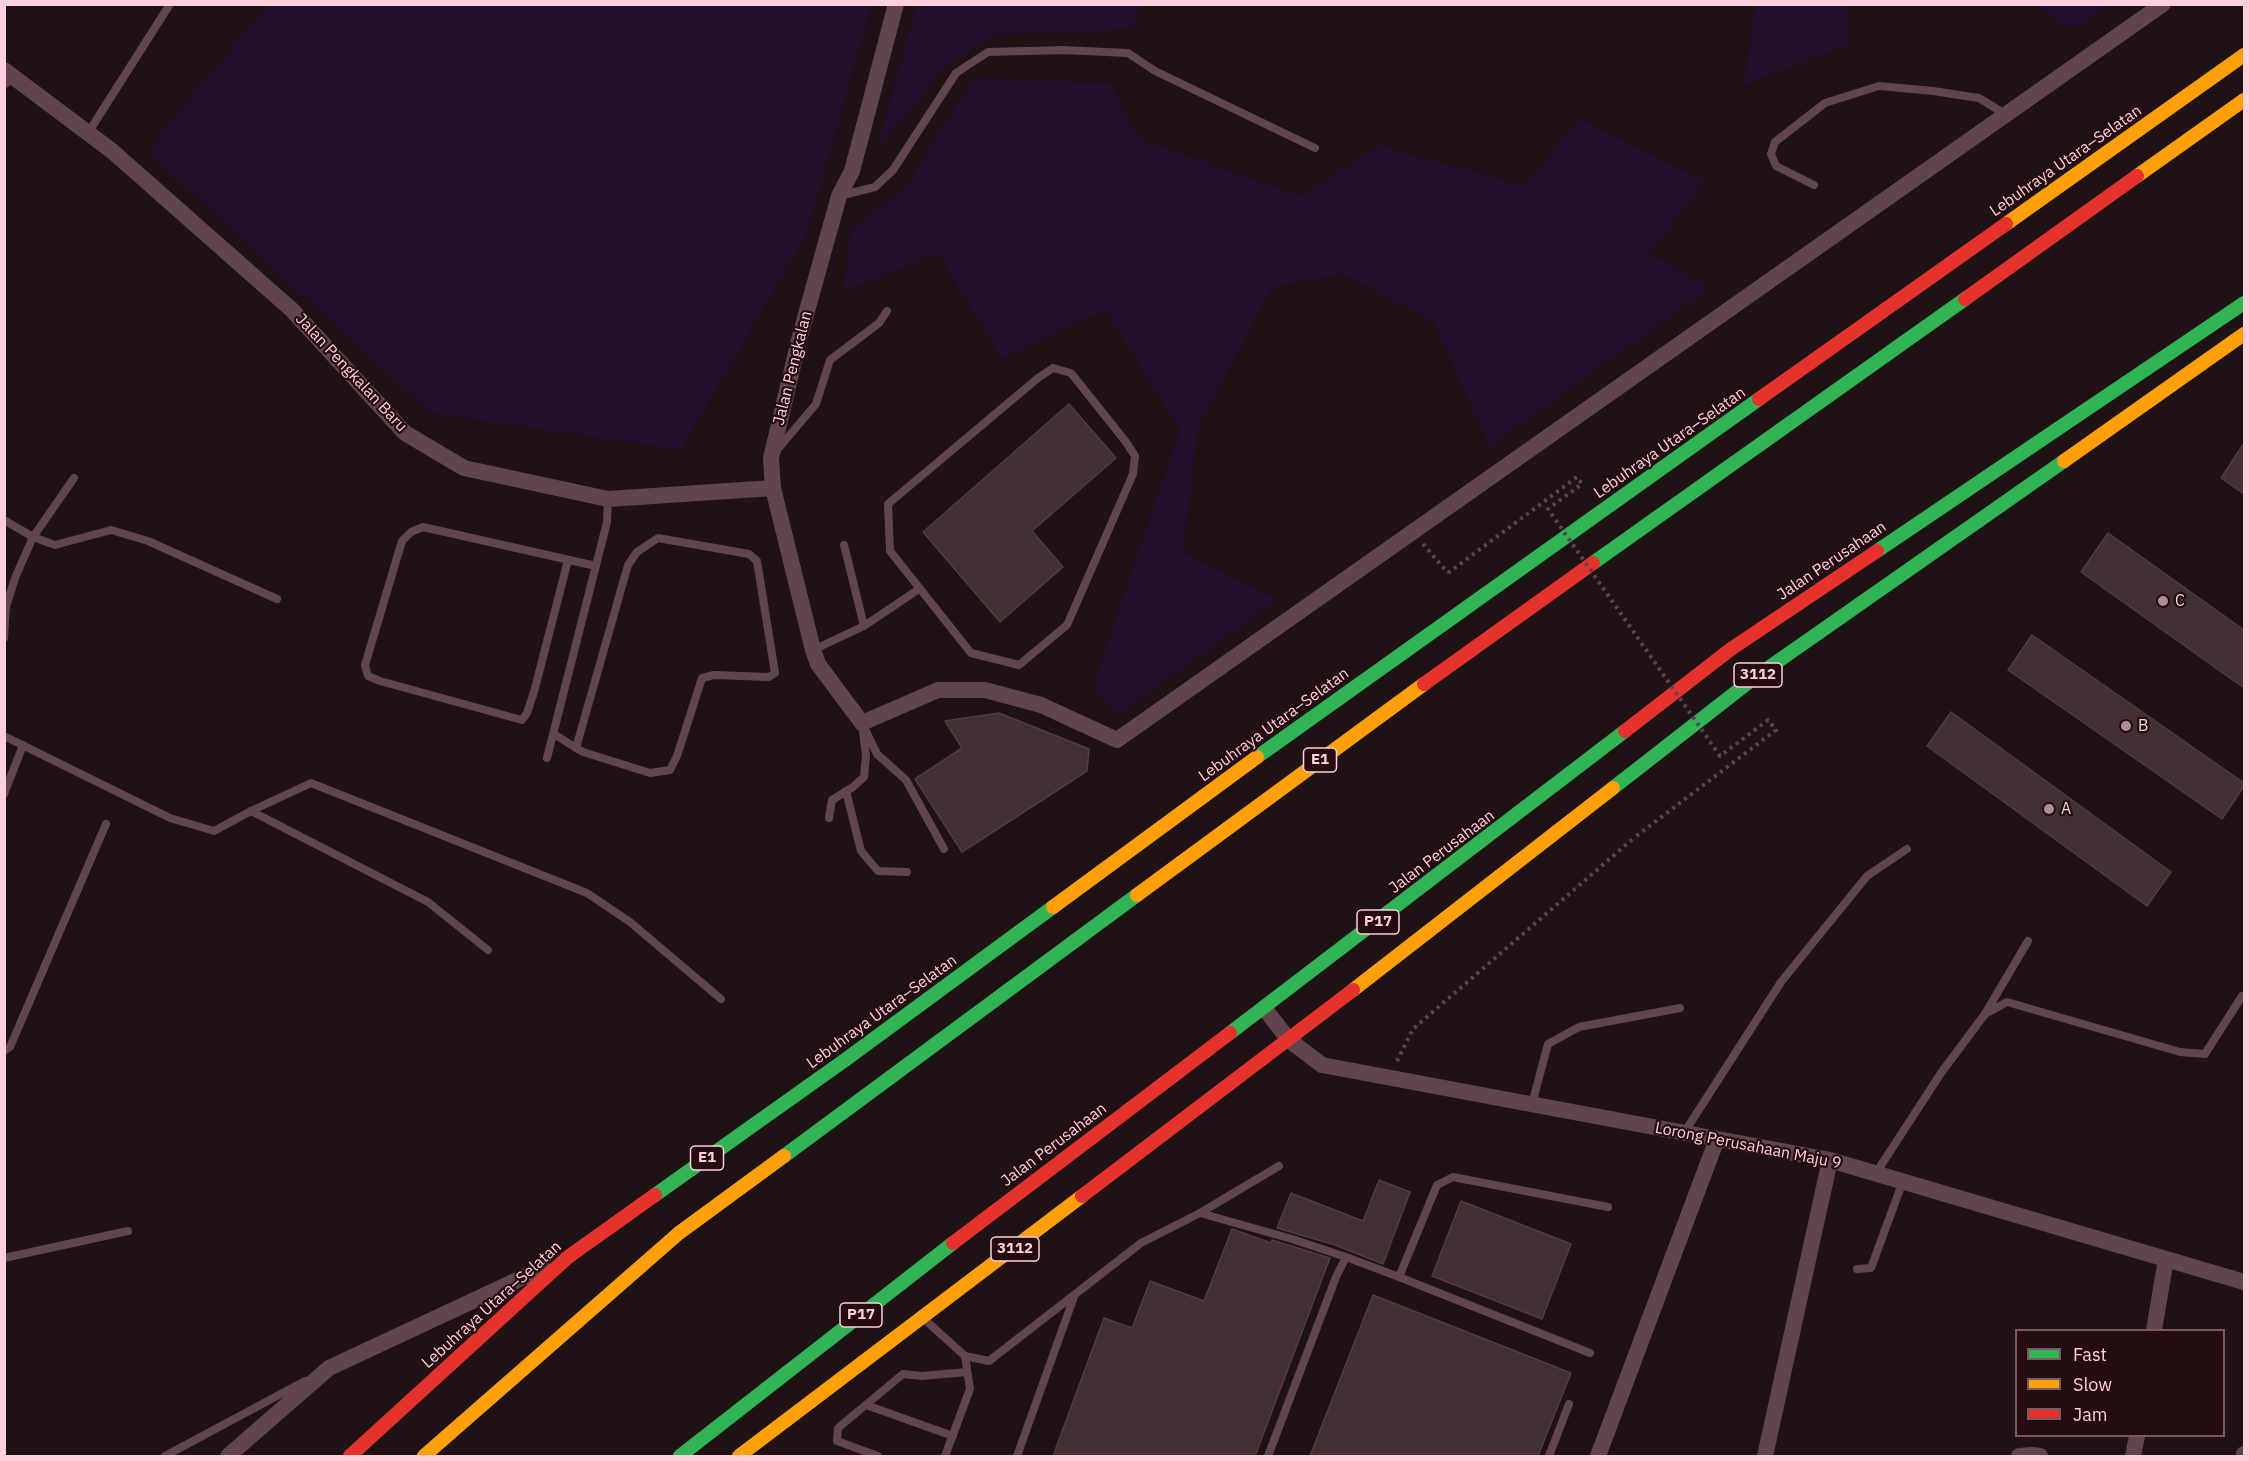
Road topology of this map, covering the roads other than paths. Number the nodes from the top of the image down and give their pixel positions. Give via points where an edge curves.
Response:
1 (170, 4) edge
2 (896, 4) edge
3 (2163, 4) edge
4 (2244, 55) edge
5 (8, 78) edge
6 (2244, 100) edge
7 (2005, 114) junction
8 (88, 133) junction
9 (1315, 148) dead end
10 (1814, 185) dead end
11 (839, 196) junction
12 (2244, 303) edge
13 (886, 311) dead end
14 (2244, 334) edge
15 (771, 458) junction
16 (74, 478) dead end
17 (773, 488) junction
18 (608, 499) junction
19 (4, 520) edge
20 (33, 537) junction
21 (844, 545) dead end
22 (568, 560) junction
23 (596, 566) junction
24 (919, 589) junction
25 (277, 599) dead end
26 (864, 626) junction
27 (4, 638) edge
28 (813, 650) junction
29 (862, 723) junction
30 (554, 734) junction
31 (4, 736) edge
32 (23, 745) junction
33 (576, 748) junction
34 (548, 758) dead end
35 (846, 791) junction
36 (5, 792) edge
37 (251, 811) junction
38 (829, 818) dead end
39 (106, 824) dead end
40 (1492, 835) joint
41 (944, 849) dead end
42 (1907, 849) dead end
43 (907, 872) dead end
44 (2028, 941) dead end
45 (488, 950) dead end
46 (2242, 996) dead end
47 (721, 999) dead end
48 (1264, 1008) junction
49 (1680, 1008) dead end
50 (1985, 1014) junction
51 (1289, 1040) junction
52 (4, 1051) edge
53 (1532, 1104) junction
54 (1684, 1132) junction
55 (1718, 1139) junction
56 (1830, 1160) junction
57 (1279, 1166) dead end
58 (1876, 1173) junction
59 (1903, 1181) junction
60 (1608, 1207) dead end
61 (1200, 1213) junction
62 (128, 1231) dead end
63 (568, 1257) junction
64 (1346, 1257) junction
65 (4, 1258) edge
66 (2166, 1259) junction
67 (1857, 1269) dead end
68 (1399, 1277) junction
69 (2244, 1278) edge
70 (1075, 1294) junction
71 (924, 1318) junction
72 (2154, 1329) edge
73 (1590, 1353) dead end
74 (965, 1356) junction
75 (329, 1368) junction
76 (968, 1372) junction
77 (866, 1404) junction
78 (1569, 1404) dead end
79 (953, 1436) junction
80 (2137, 1437) edge
81 (165, 1456) edge
82 (228, 1456) edge
83 (350, 1456) edge
84 (424, 1456) edge
85 (680, 1456) edge
86 (739, 1456) edge
87 (878, 1456) edge
88 (945, 1456) edge
89 (1017, 1456) edge
90 (1268, 1456) edge
91 (1549, 1456) edge
92 (1598, 1456) edge
93 (1765, 1456) edge
94 (2019, 1456) edge
95 (2040, 1456) edge
96 (2133, 1456) edge

1 - 8 lane
2 - 11 street, Jalan Pengkalan via 852,171
3 - 7 street
4 - 63 main road, Lebuhraya Utara–Selatan / E1 via 1273,745 845,1060
5 - 8 street, Jalan Pengkalan Baru
6 - 84 main road, E1 via 1443,670 679,1233
7 - 10 lane via 1979,98 1879,86 1825,103 1775,142 1771,154 1776,166
7 - 29 street via 1117,740 1041,705 985,690 938,690
8 - 18 street, Jalan Pengkalan Baru via 292,310 405,433 464,468
9 - 11 lane via 1128,53 988,52 956,73 893,170 875,187
11 - 15 street, Jalan Pengkalan
12 - 40 main road, Jalan Perusahaan / 3112 via 1731,650
13 - 15 lane via 879,323 830,360 816,404
14 - 51 main road, 3112 via 1754,678
15 - 17 street, Jalan Pengkalan
16 - 20 lane
17 - 18 street, Jalan Pengkalan Baru
17 - 28 street, Jalan Pengkalan
18 - 23 lane via 608,522
19 - 20 lane
20 - 25 lane via 55,545 111,531 148,542
20 - 27 lane via 6,607
21 - 26 lane
22 - 22 lane via 423,527 411,531 402,541 365,665 368,676 522,720 534,692
22 - 23 lane
23 - 30 lane
24 - 24 lane via 890,552 888,504 1038,378 1053,368 1071,373 1135,456 1133,474 1067,625 1019,665 971,653
24 - 26 lane
26 - 28 lane
28 - 29 street, Jalan Pengkalan via 818,664
29 - 35 lane via 864,777
29 - 41 lane via 877,754 906,780
30 - 33 lane
30 - 34 lane
31 - 32 lane
32 - 36 lane
32 - 37 lane via 170,818 214,831
33 - 33 lane via 650,773 670,770 702,678 769,677 775,673 758,561 748,554 658,538 637,552 628,565
35 - 38 lane via 832,800
35 - 43 lane via 861,851 878,871
37 - 45 lane via 429,902
37 - 47 lane via 311,783 587,893 630,922
39 - 52 lane via 10,1047
40 - 48 main road, Jalan Perusahaan / P17
42 - 54 lane via 1867,876 1781,982
44 - 50 lane
46 - 50 lane via 2205,1054 2180,1052 2007,1002
48 - 51 street, Lorong Perusahaan Maju 9
48 - 85 main road, Jalan Perusahaan / P17 via 1042,1174
49 - 53 lane via 1579,1027 1548,1044
50 - 58 lane
51 - 53 street, Lorong Perusahaan Maju 9 via 1322,1065
51 - 71 main road, 3112
53 - 54 street, Lorong Perusahaan Maju 9
54 - 55 street, Lorong Perusahaan Maju 9
55 - 56 street, Lorong Perusahaan Maju 9
55 - 92 street
56 - 58 street, Lorong Perusahaan Maju 9
56 - 93 street
57 - 61 lane
58 - 59 street, Lorong Perusahaan Maju 9
59 - 66 street, Lorong Perusahaan Maju 9
59 - 67 lane via 1871,1268
60 - 68 lane via 1453,1177 1437,1185
61 - 64 lane
61 - 70 lane via 1141,1243
62 - 65 lane
63 - 75 street
63 - 83 main road, Lebuhraya Utara–Selatan / E1
64 - 68 lane
64 - 90 lane
66 - 69 street, Lorong Perusahaan Maju 9
66 - 72 street
68 - 73 lane
70 - 74 lane via 989,1361
70 - 89 lane
71 - 74 lane
71 - 86 main road, 3112
74 - 76 lane
75 - 81 lane
75 - 82 street
76 - 77 lane via 903,1374
76 - 79 lane via 970,1389
77 - 79 lane
77 - 87 lane via 838,1428 837,1441
78 - 91 lane
79 - 88 lane
80 - 96 street
94 - 95 street

